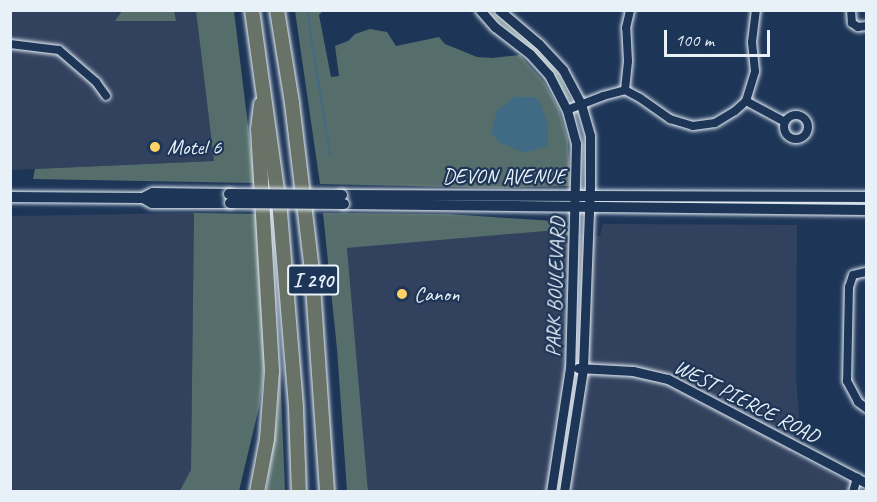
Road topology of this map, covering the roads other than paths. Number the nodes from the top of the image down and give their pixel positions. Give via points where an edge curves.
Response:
1 (252, 10) edge
2 (277, 10) edge
3 (480, 10) edge
4 (499, 10) edge
5 (630, 10) edge
6 (756, 10) edge
7 (851, 10) edge
8 (867, 26) edge
9 (10, 44) edge
10 (264, 81) junction
11 (625, 90) junction
12 (106, 96) dead end
13 (746, 101) junction
14 (581, 104) junction
15 (567, 110) junction
16 (785, 122) dead end
17 (576, 196) junction
18 (590, 196) junction
19 (10, 197) edge
20 (867, 197) edge
21 (343, 200) junction
22 (576, 209) junction
23 (590, 209) junction
24 (867, 210) edge
25 (867, 272) edge
26 (570, 368) junction
27 (583, 369) junction
28 (272, 371) junction
29 (321, 380) junction
30 (867, 408) edge
31 (857, 478) junction
32 (867, 483) edge
33 (247, 492) edge
34 (257, 492) edge
35 (299, 492) edge
36 (327, 492) edge
37 (334, 492) edge
38 (551, 492) edge
39 (564, 492) edge
40 (853, 492) edge

1 - 10 highway, I 290
2 - 29 highway, I 290 via 301,178
3 - 15 street, PARK BOULEVARD via 540,65
4 - 14 street, PARK BOULEVARD via 552,57
5 - 11 street
6 - 13 street via 752,42 755,71
7 - 8 street via 852,23
9 - 12 street via 59,50 96,82
10 - 28 highway via 258,129
10 - 35 highway, I 290 via 281,224
11 - 13 street via 670,120 693,126 715,123
11 - 14 street
13 - 16 street
14 - 15 street
14 - 18 street, PARK BOULEVARD via 591,146
15 - 17 street, PARK BOULEVARD via 576,143
17 - 18 main road, DEVON AVENUE
17 - 21 main road, DEVON AVENUE
17 - 22 street, PARK BOULEVARD
18 - 20 main road, DEVON AVENUE
18 - 23 street, PARK BOULEVARD
19 - 21 main road, DEVON AVENUE, bridge via 143,198 153,193 230,199
21 - 22 main road, DEVON AVENUE
22 - 23 main road, DEVON AVENUE
22 - 26 street, PARK BOULEVARD
23 - 24 main road, DEVON AVENUE
23 - 27 street, PARK BOULEVARD
25 - 30 street via 853,275 849,287 847,381 858,402
26 - 27 street, WEST PIERCE ROAD
26 - 38 street, PARK BOULEVARD
27 - 31 street, WEST PIERCE ROAD via 633,371 668,379
27 - 39 street, PARK BOULEVARD
28 - 33 highway
28 - 34 highway via 267,439
29 - 36 highway, I 290
29 - 37 highway
31 - 32 street, WEST PIERCE ROAD
31 - 40 street

